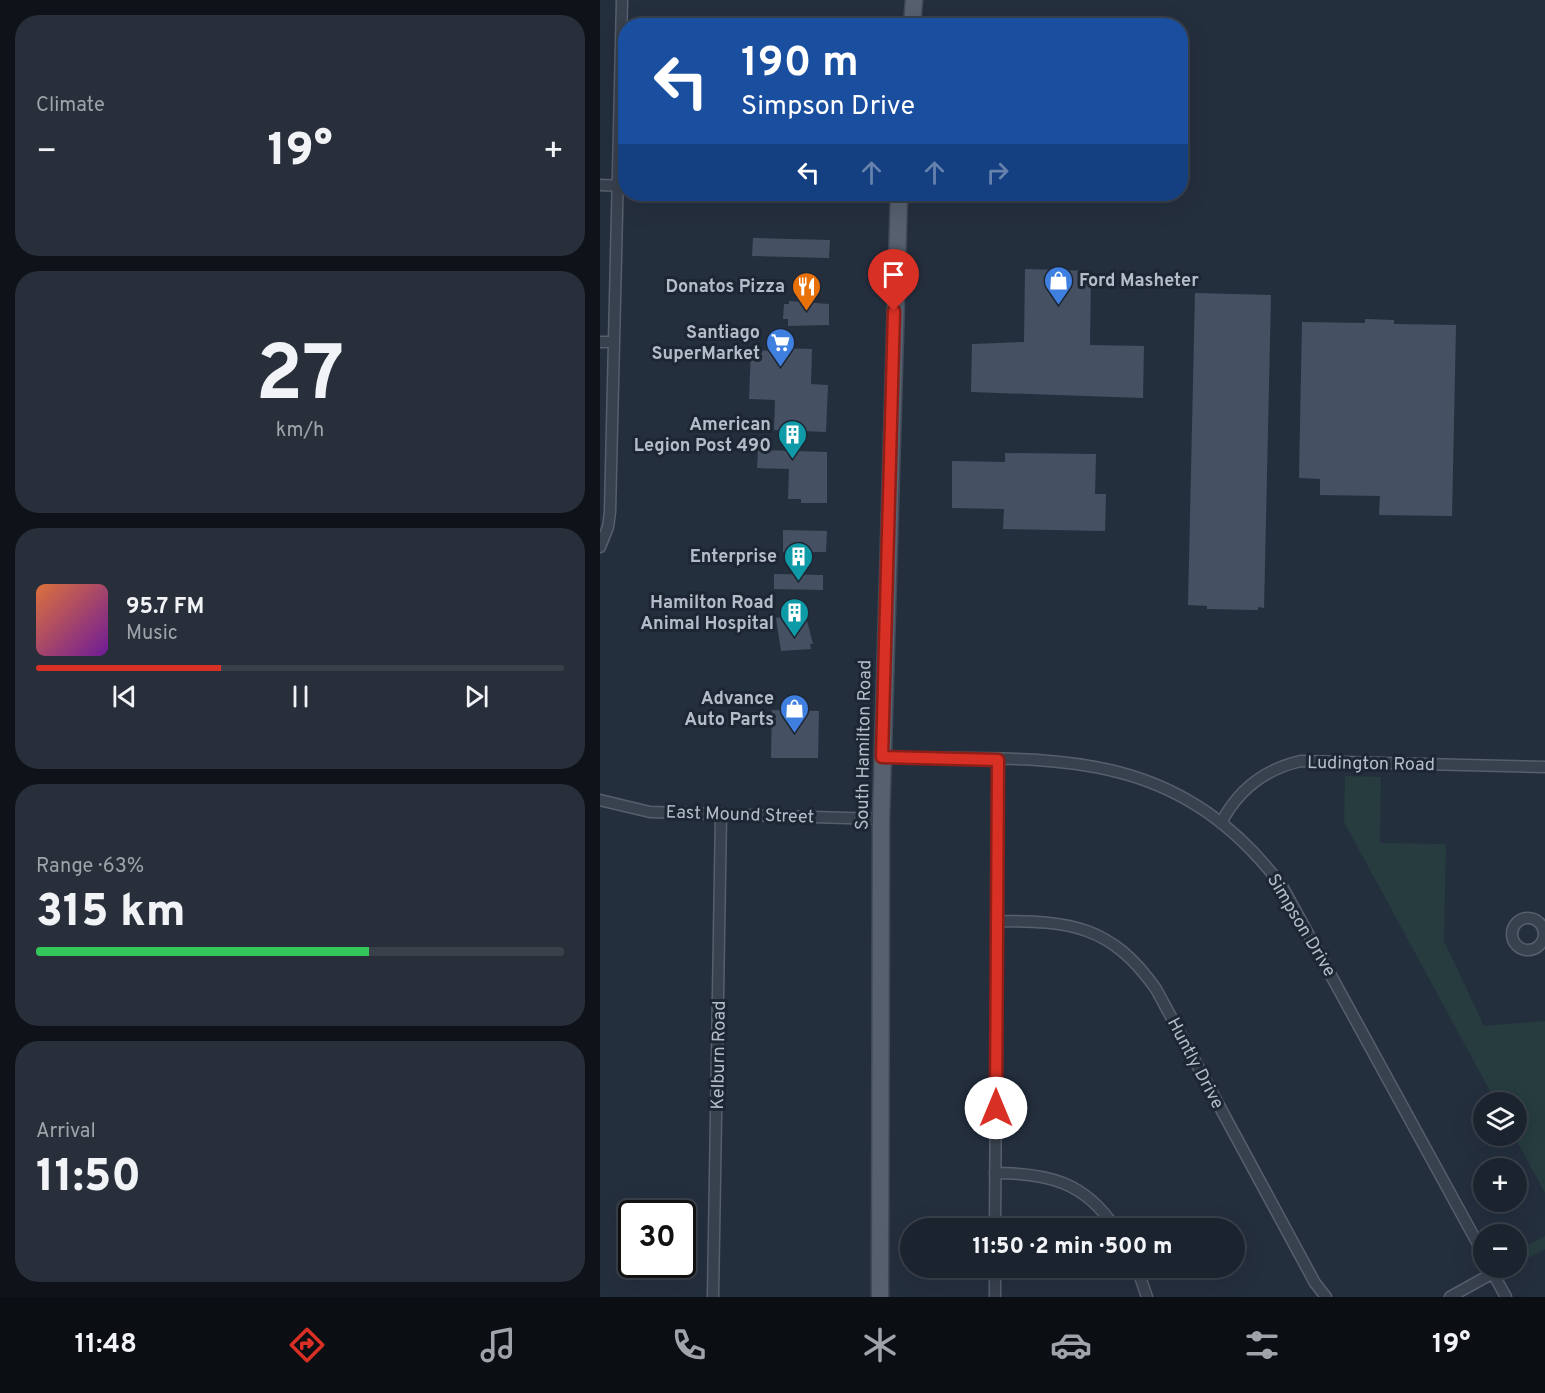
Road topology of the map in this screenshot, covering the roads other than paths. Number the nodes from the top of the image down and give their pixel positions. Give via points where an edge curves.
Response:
1 (622, 0) edge
2 (914, 0) edge
3 (622, 18) edge
4 (913, 18) edge
5 (600, 185) edge
6 (618, 185) edge
7 (621, 201) edge
8 (899, 201) edge
9 (600, 342) edge
10 (614, 342) junction
11 (600, 547) edge
12 (882, 757) junction
13 (998, 760) junction
14 (1545, 767) edge
15 (600, 800) edge
16 (721, 814) junction
17 (881, 819) junction
18 (1221, 823) junction
19 (997, 921) junction
20 (995, 1173) junction
21 (995, 1218) edge
22 (1107, 1218) edge
23 (1473, 1235) edge
24 (995, 1278) edge
25 (1140, 1278) edge
26 (1480, 1278) edge
27 (1496, 1278) edge
28 (713, 1297) edge
29 (880, 1297) edge
30 (995, 1297) edge
31 (1147, 1297) edge
32 (1326, 1297) edge
33 (1450, 1297) edge
34 (1506, 1297) edge

1 - 3 street
2 - 4 main road
5 - 6 street
7 - 10 street
8 - 12 main road, South Hamilton Road
9 - 10 street
10 - 11 street via 610,512
12 - 13 street, Simpson Drive
12 - 17 main road, South Hamilton Road
13 - 18 street, Simpson Drive via 1041,759 1128,773 1165,787
13 - 19 street
14 - 18 street, Ludington Road via 1301,761 1274,769 1243,791
15 - 16 street, East Mound Street via 650,812
16 - 17 street, East Mound Street
16 - 28 street, Kelburn Road
17 - 29 main road, South Hamilton Road
18 - 23 street, Simpson Drive via 1260,856 1282,886
19 - 20 street
19 - 32 street, Huntly Drive via 1045,921 1087,930 1128,953 1156,988
20 - 21 street
20 - 22 street via 1059,1179 1096,1204
24 - 30 street
25 - 31 street
26 - 33 street
27 - 34 street

